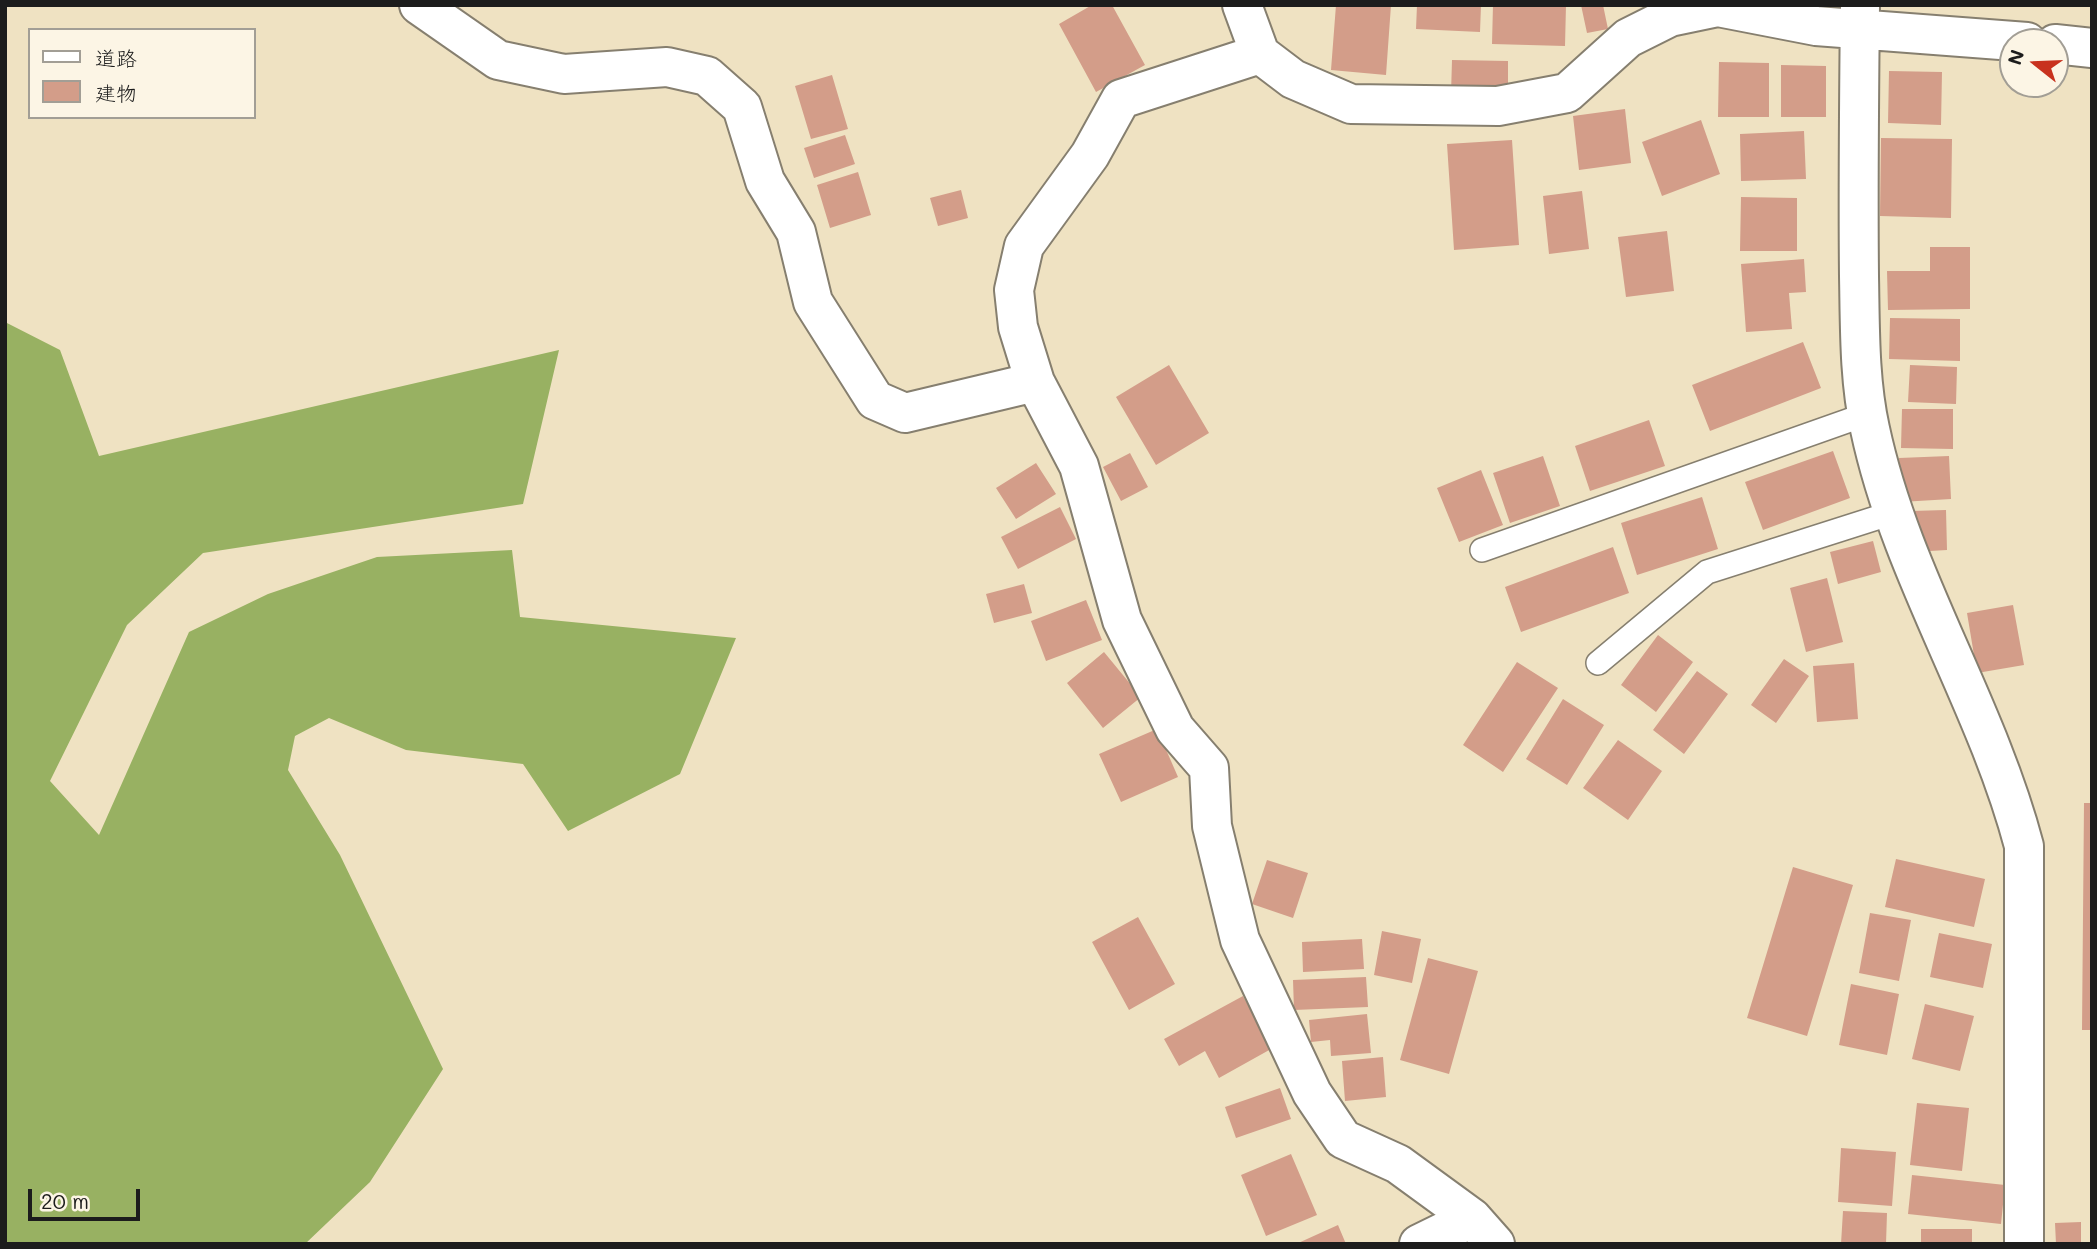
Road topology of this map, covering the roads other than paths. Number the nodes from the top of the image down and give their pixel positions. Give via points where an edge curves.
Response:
1 (419, 5) edge
2 (1242, 5) edge
3 (1860, 16) edge
4 (1999, 38) edge
5 (2069, 46) edge
6 (2092, 48) edge
7 (1260, 54) junction
8 (1035, 382) junction
9 (1867, 414) junction
10 (1892, 513) junction
11 (1482, 550) dead end
12 (1598, 663) dead end
13 (1484, 1231) edge
14 (1419, 1244) edge
15 (2024, 1244) edge

1 - 8 street via 498,60 564,74 667,67 707,76 742,107 765,181 796,232 813,302 875,400 905,413
2 - 7 street
3 - 4 street
3 - 7 street via 1816,26 1718,7 1670,17 1628,38 1567,93 1498,106 1352,104 1293,79
3 - 9 street via 1857,173
5 - 6 street
7 - 8 street via 1121,99 1090,155 1024,246 1014,290 1018,327
8 - 13 street via 1079,466 1122,620 1175,729 1209,768 1212,826 1240,940 1312,1093 1343,1139 1398,1164
9 - 10 street
9 - 11 lane
10 - 12 lane via 1707,572
10 - 15 street via 2009,788 2024,846
13 - 14 street

